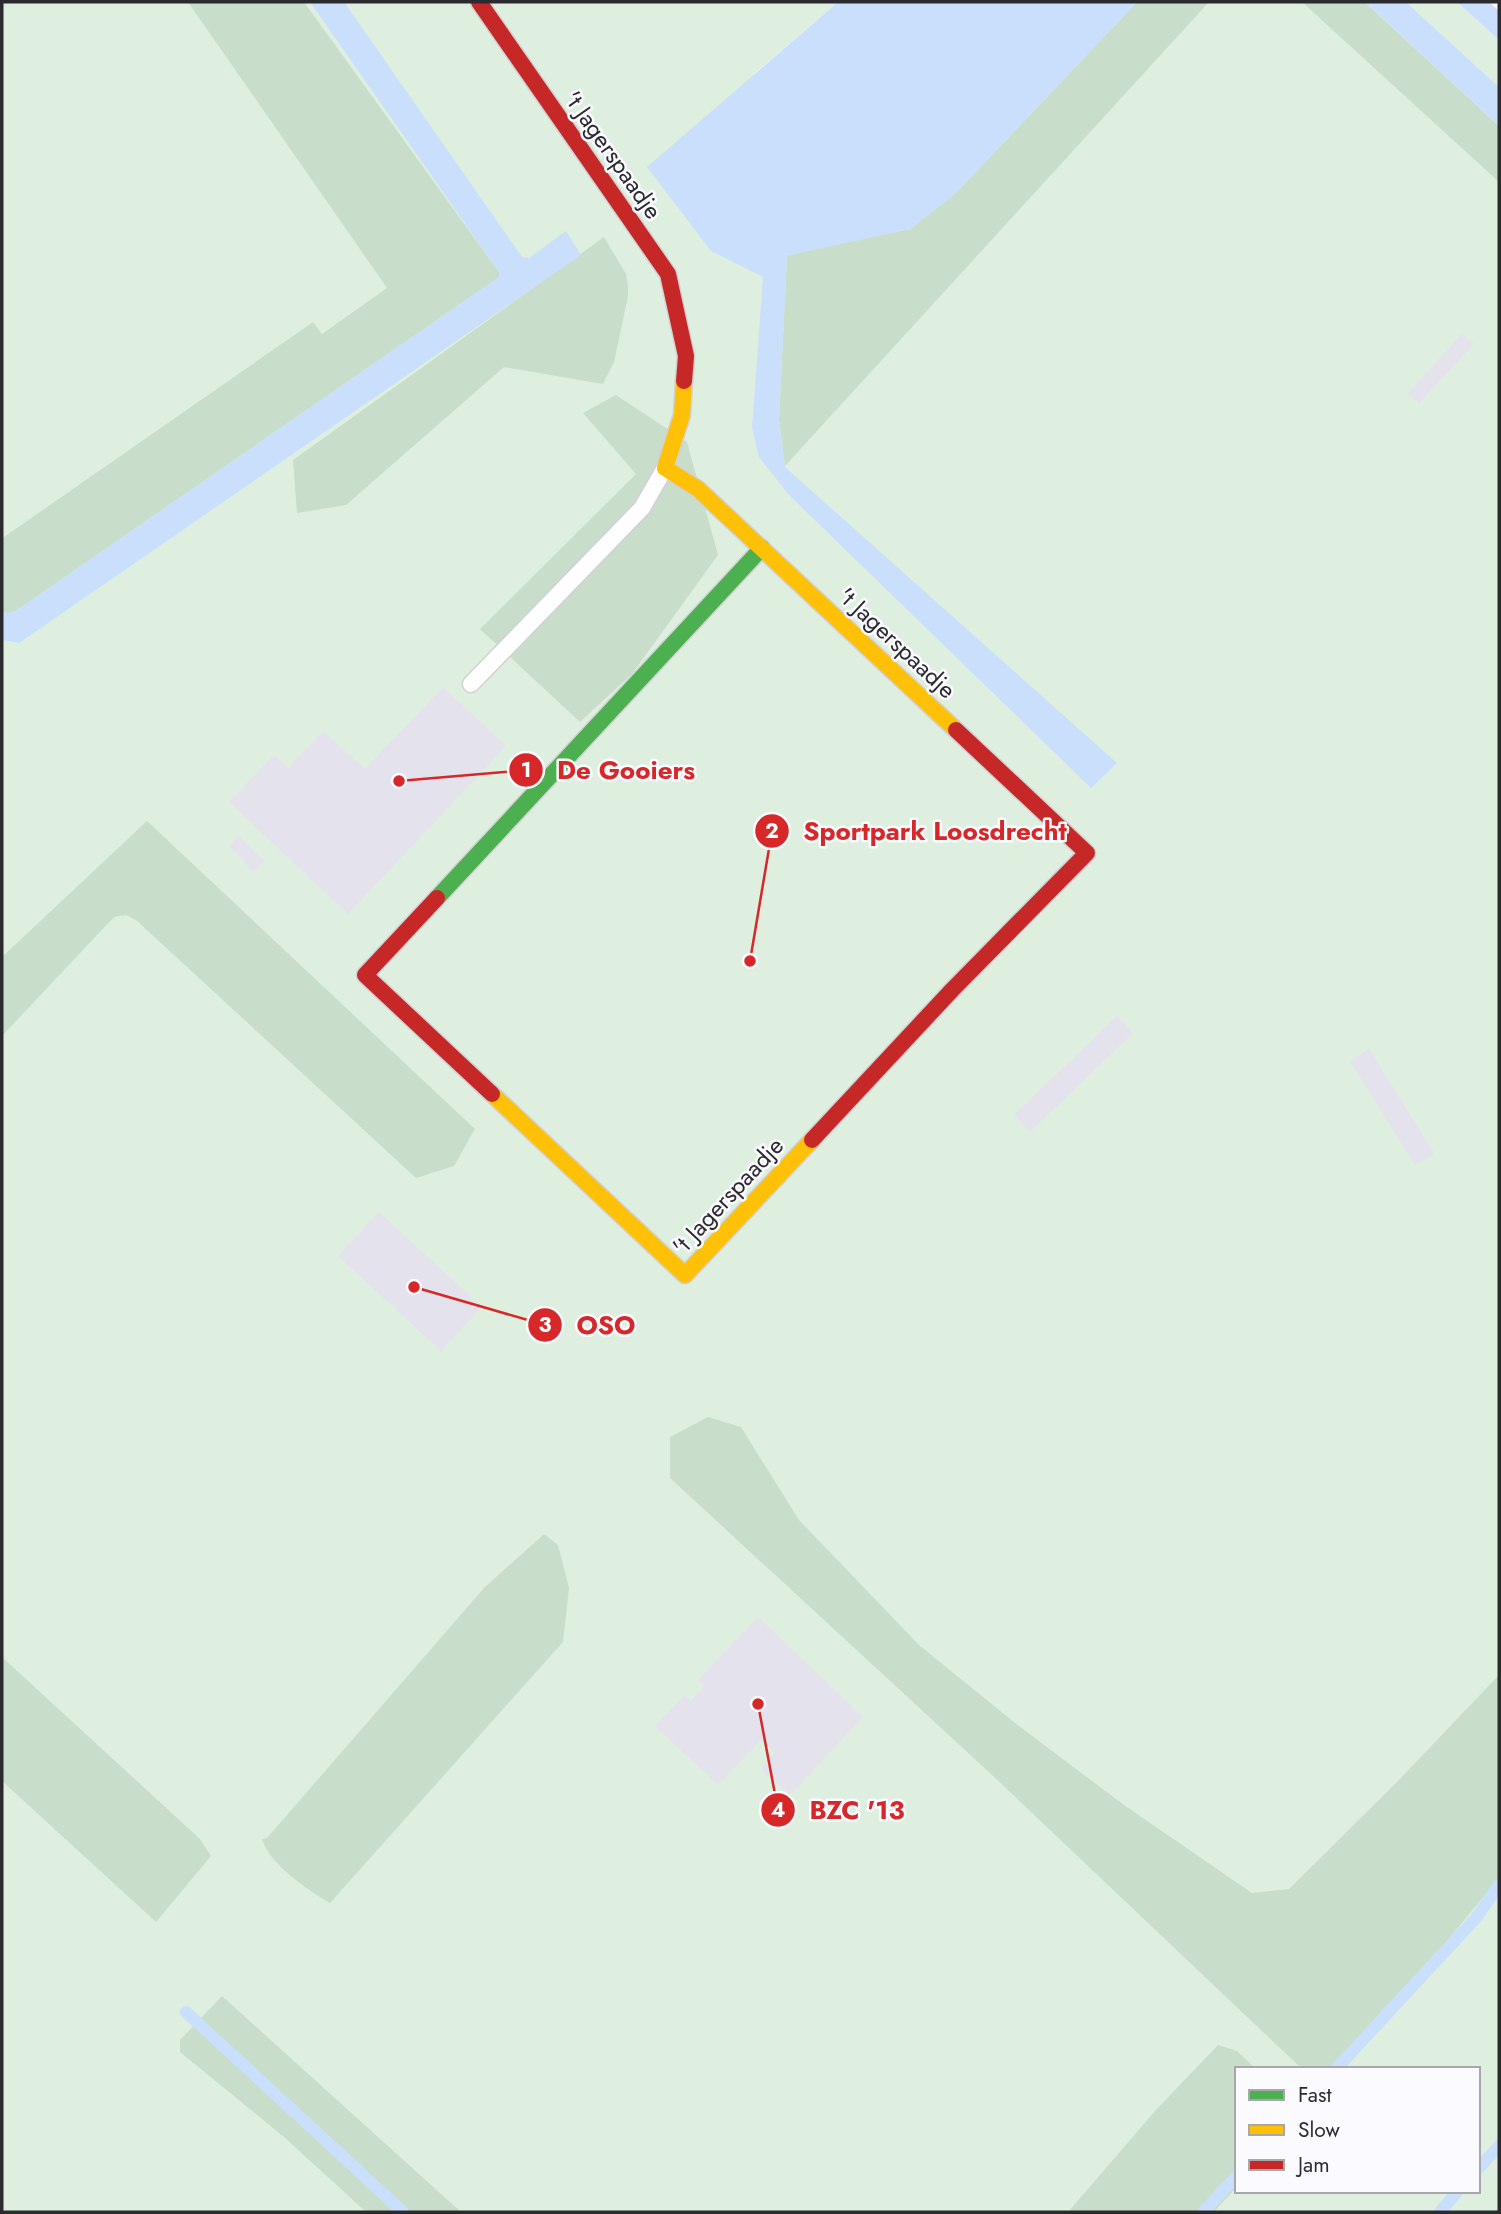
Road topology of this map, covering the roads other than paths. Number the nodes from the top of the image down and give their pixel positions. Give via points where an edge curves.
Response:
1 (479, 2) edge
2 (665, 468) junction
3 (762, 548) junction
4 (471, 684) dead end

1 - 2 street, 't Jagerspaadje via 668,274 685,356 682,415
2 - 3 street, 't Jagerspaadje via 698,489
2 - 4 lane via 642,508
3 - 3 street, 't Jagerspaadje via 1087,853 685,1275 365,975

